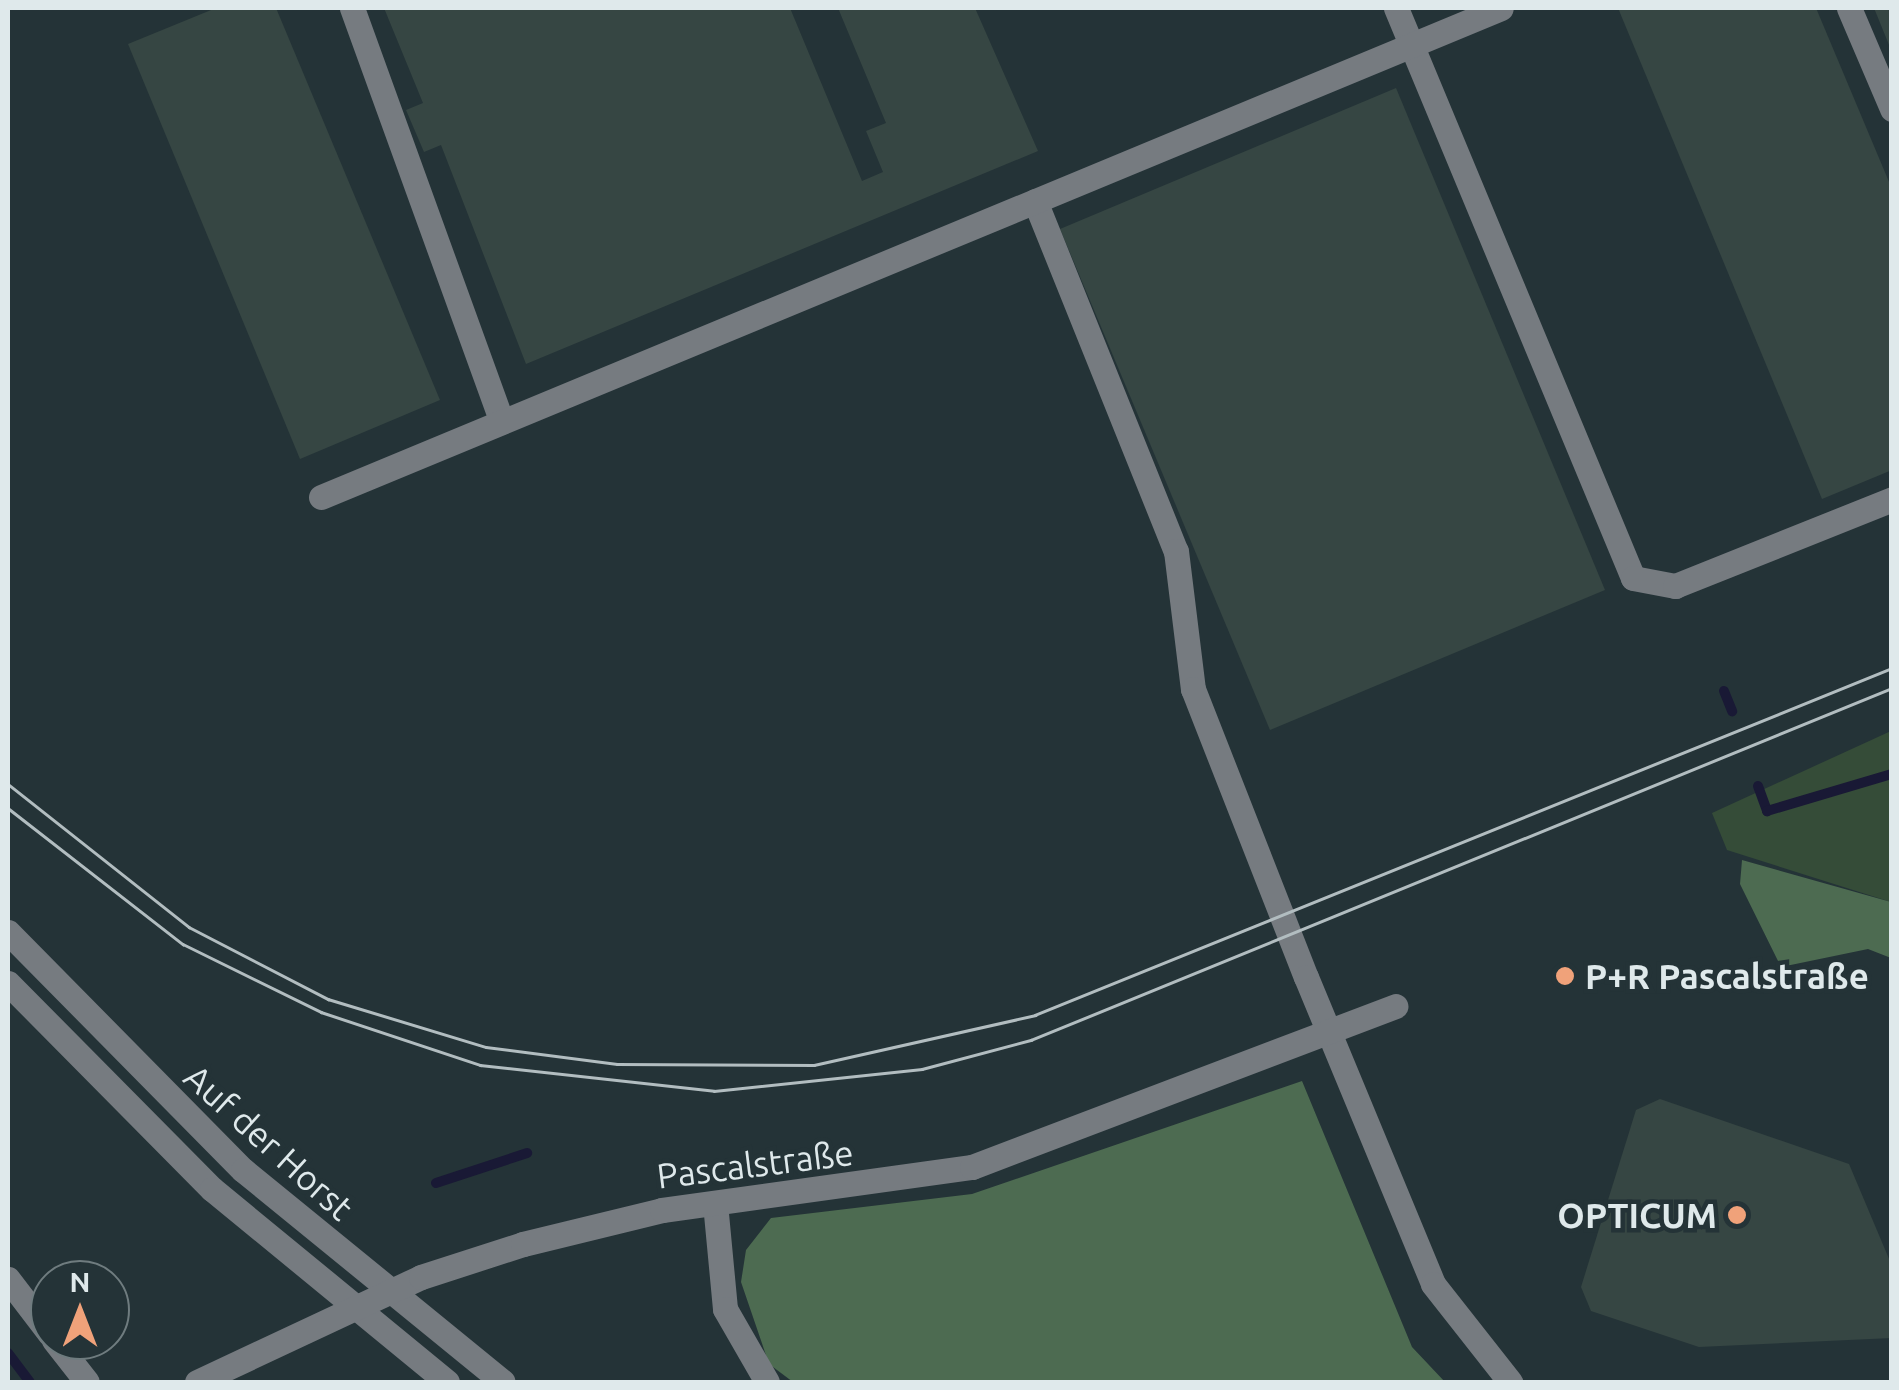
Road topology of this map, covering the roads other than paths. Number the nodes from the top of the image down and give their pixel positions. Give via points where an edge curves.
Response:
1 (352, 8) edge
2 (1396, 8) edge
3 (1500, 8) edge
4 (1850, 8) edge
5 (1412, 44) junction
6 (1892, 108) edge
7 (1036, 201) junction
8 (502, 422) junction
9 (321, 497) dead end
10 (1892, 500) edge
11 (8, 932) edge
12 (8, 982) edge
13 (1395, 1006) dead end
14 (1329, 1032) junction
15 (715, 1203) junction
16 (8, 1279) edge
17 (30, 1308) edge
18 (70, 1360) edge
19 (87, 1382) edge
20 (198, 1382) edge
21 (447, 1382) edge
22 (504, 1382) edge
23 (767, 1382) edge
24 (1510, 1382) edge

1 - 8 street
2 - 5 street
3 - 5 street
4 - 6 street
5 - 7 street
5 - 10 street via 1633,578 1675,586
7 - 8 street
7 - 14 street via 1176,552 1193,689
8 - 9 street
11 - 22 street, Auf der Horst via 162,1094 351,1264
12 - 21 street, Auf der Horst via 158,1137 317,1280
13 - 14 street, Pascalstraße
14 - 15 street, Pascalstraße via 972,1167
14 - 24 street via 1432,1284
15 - 20 street, Pascalstraße via 628,1216 421,1277
15 - 23 street via 725,1309
16 - 17 street
18 - 19 street

